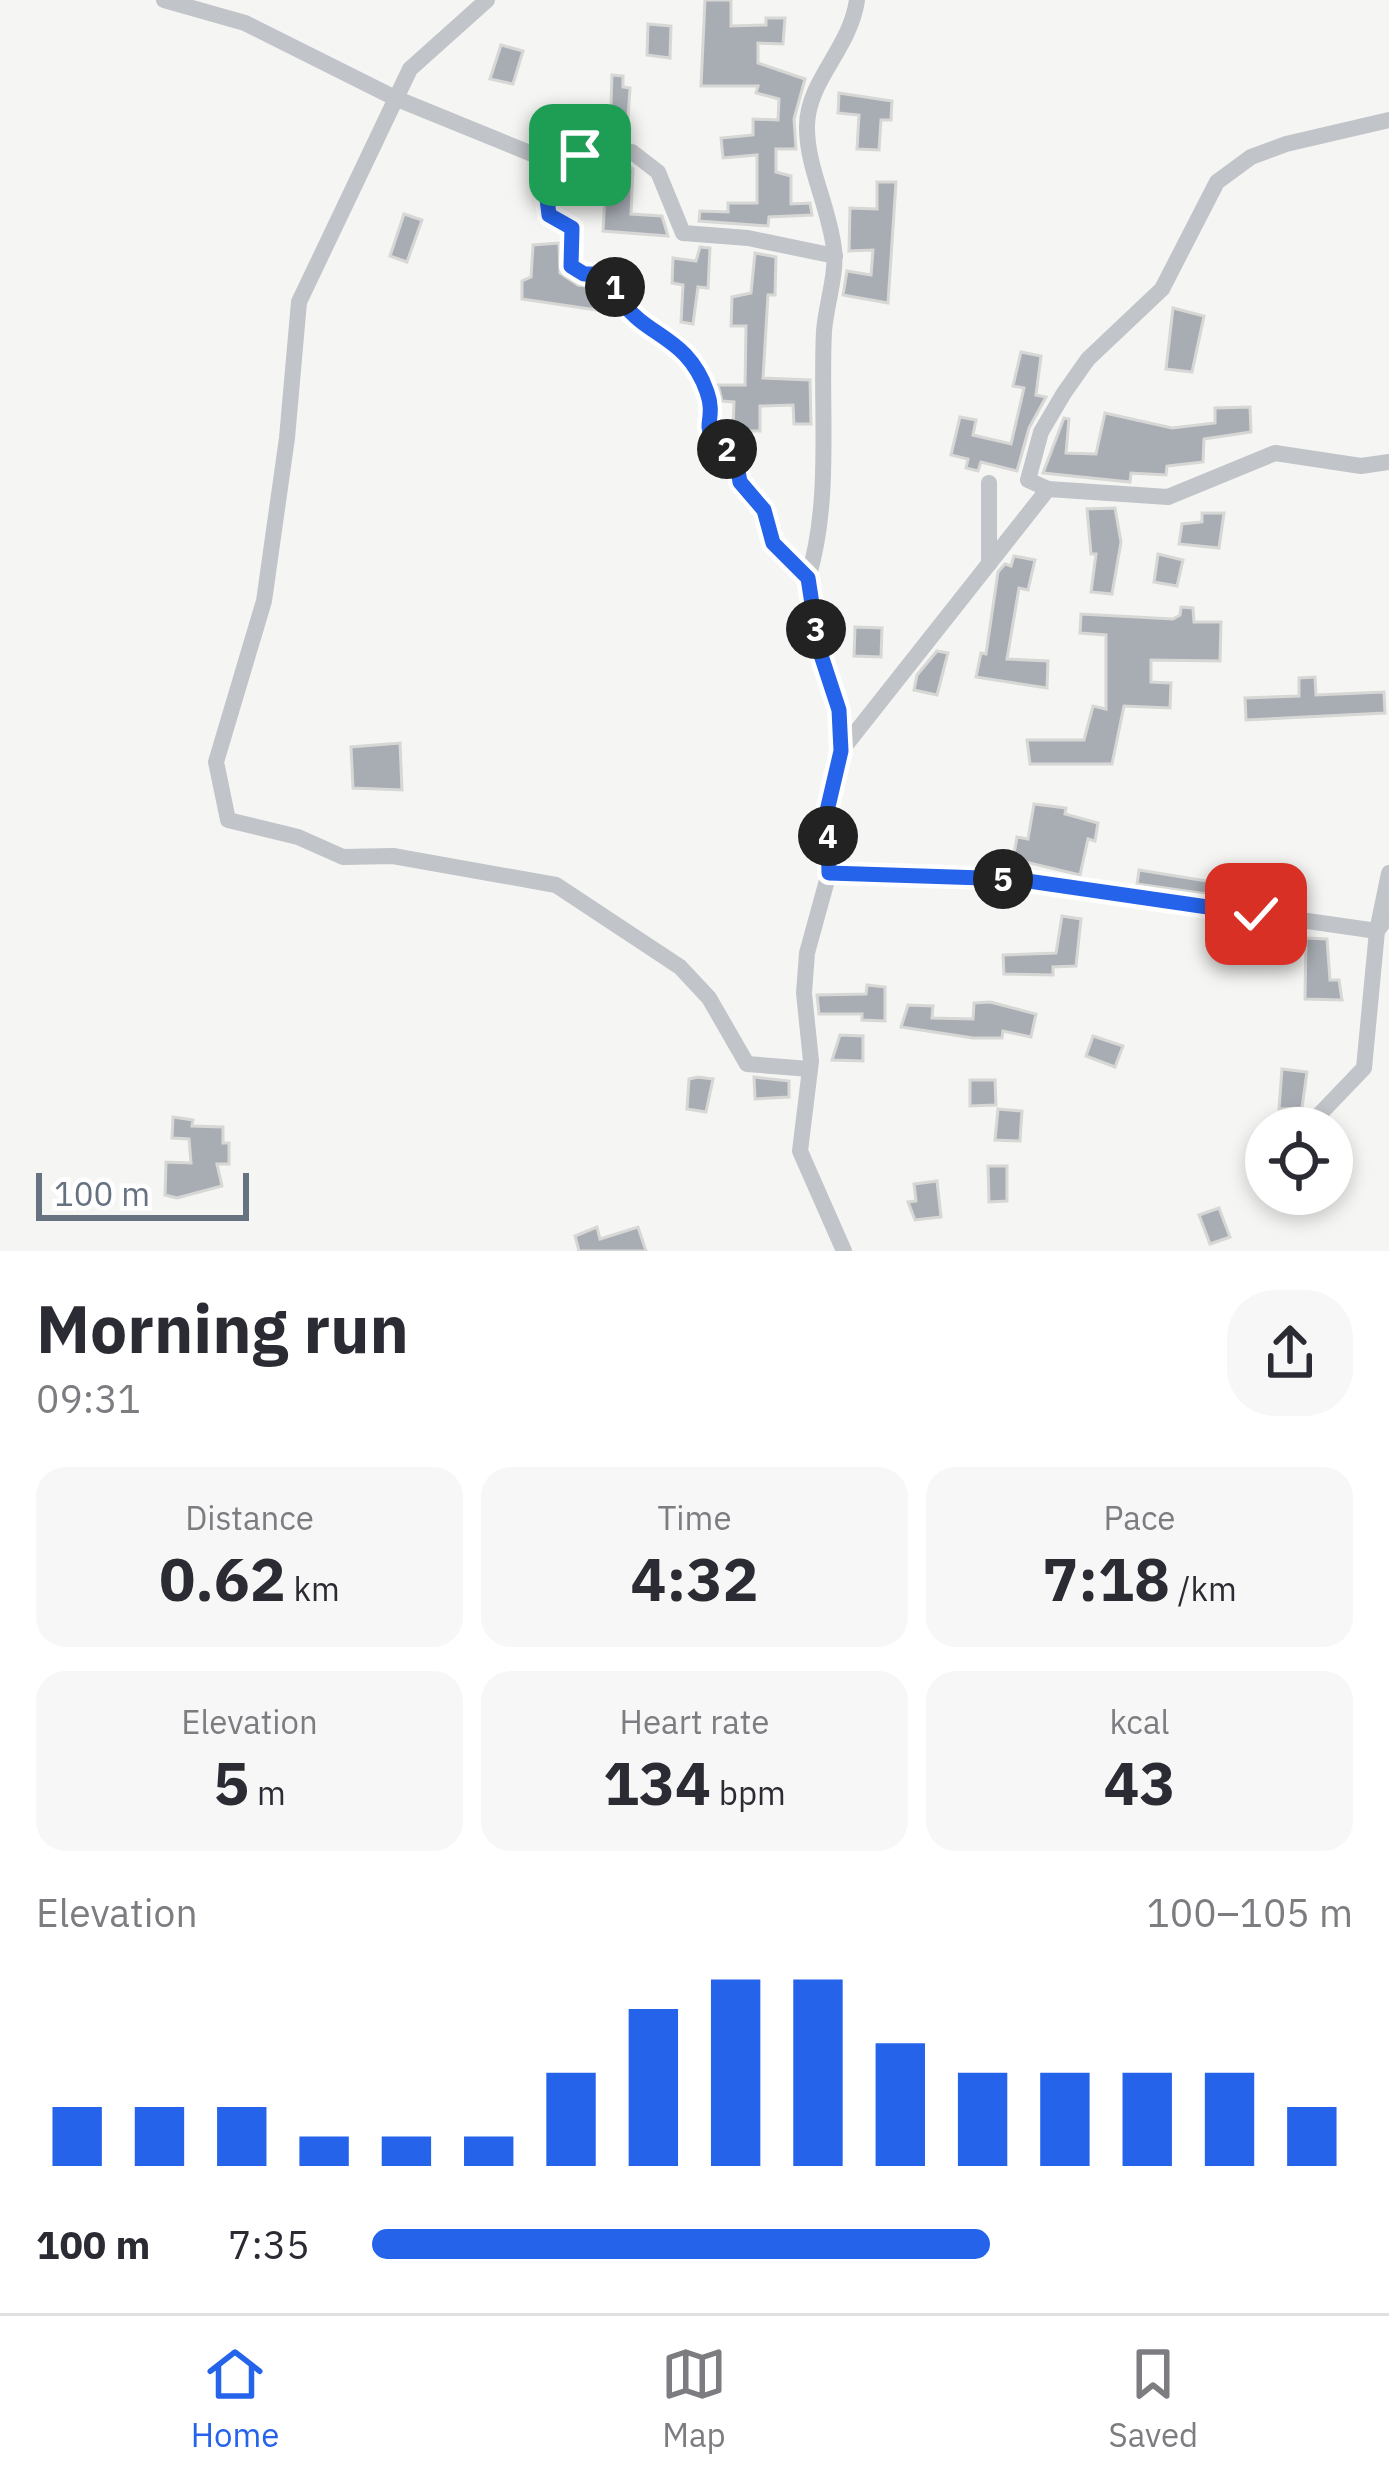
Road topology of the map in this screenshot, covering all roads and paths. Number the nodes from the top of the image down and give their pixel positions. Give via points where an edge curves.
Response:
1 (164, 0) edge
2 (487, 0) edge
3 (857, 0) edge
4 (395, 98) junction
5 (1389, 119) edge
6 (542, 158) junction
7 (835, 256) junction
8 (1389, 461) edge
9 (989, 483) dead end
10 (1048, 489) junction
11 (989, 565) junction
12 (808, 578) junction
13 (841, 751) junction
14 (829, 873) junction
15 (1389, 873) edge
16 (1389, 916) edge
17 (1377, 931) junction
18 (810, 1070) junction
19 (1327, 1107) edge
20 (844, 1251) edge

1 - 4 street via 245,23
2 - 4 street via 410,69
3 - 7 street via 853,30 811,94 807,123
4 - 6 street
4 - 18 street via 299,302 264,601 216,762 228,820 343,857 393,856 556,886 680,968 710,998 747,1064
5 - 10 street via 1286,143 1216,182 1162,289 1088,359 1041,432 1028,480
6 - 7 street via 632,152 658,172 683,233
6 - 12 street via 549,215 572,228 571,266 600,274 641,320 679,344 709,394 711,440 735,453 740,482 764,510 773,543
7 - 12 street
8 - 10 street via 1361,466 1275,453 1168,497
9 - 11 street
10 - 11 street
11 - 13 street
12 - 13 street
13 - 14 street via 827,811
14 - 17 street via 1014,879
14 - 18 street via 807,953
15 - 17 street
16 - 17 street
17 - 19 street via 1364,1068
18 - 20 street via 800,1151

